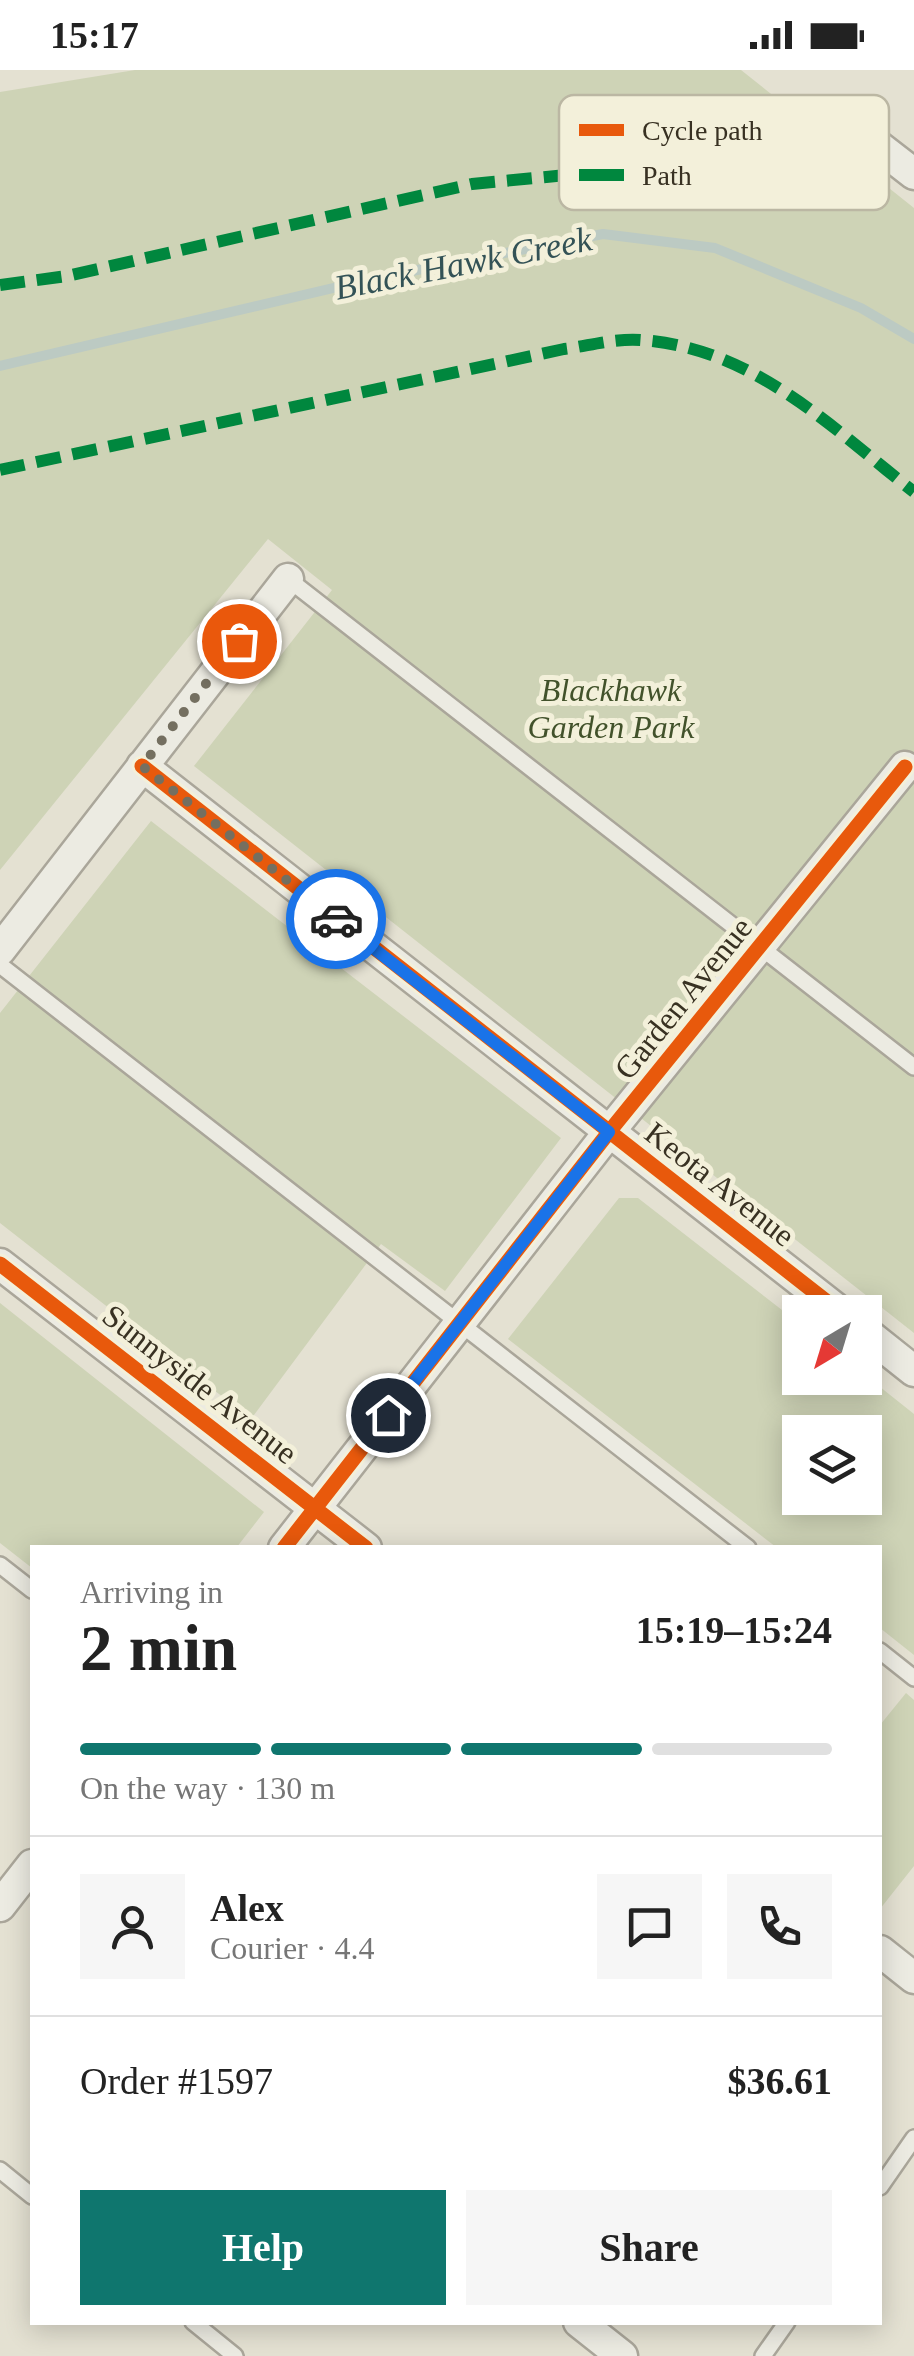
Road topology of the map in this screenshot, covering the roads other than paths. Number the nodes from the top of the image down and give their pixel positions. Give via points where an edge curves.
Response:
1 (889, 155) edge
2 (914, 174) edge
3 (288, 579) joint
4 (142, 766) junction
5 (905, 768) dead end
6 (760, 947) junction
7 (0, 950) edge
8 (0, 965) edge
9 (914, 1068) edge
10 (609, 1132) junction
11 (0, 1264) edge
12 (818, 1295) edge
13 (460, 1323) junction
14 (882, 1345) edge
15 (914, 1370) edge
16 (315, 1508) junction
17 (286, 1545) edge
18 (362, 1545) edge
19 (744, 1545) edge
20 (0, 1565) edge
21 (30, 1588) edge
22 (882, 1653) edge
23 (914, 1678) edge
24 (882, 1953) edge
25 (914, 1978) edge
26 (914, 2138) edge
27 (0, 2170) edge
28 (882, 2184) edge
29 (30, 2194) edge
30 (196, 2325) edge
31 (583, 2325) edge
32 (784, 2325) edge
33 (235, 2356) edge
34 (622, 2356) edge
35 (764, 2356) edge

1 - 2 street
3 - 4 street
3 - 6 lane
4 - 7 street
4 - 10 street, Keota Avenue
5 - 6 street, Garden Avenue
6 - 9 lane
6 - 10 street, Garden Avenue
8 - 13 lane
10 - 12 street, Keota Avenue
10 - 13 street, Garden Avenue
11 - 16 street, Sunnyside Avenue
13 - 16 street, Garden Avenue
13 - 19 lane
14 - 15 street
16 - 17 street, Garden Avenue
16 - 18 street, Sunnyside Avenue
20 - 21 lane
22 - 23 lane
24 - 25 street
26 - 28 lane
27 - 29 lane
30 - 33 lane
31 - 34 street
32 - 35 lane

